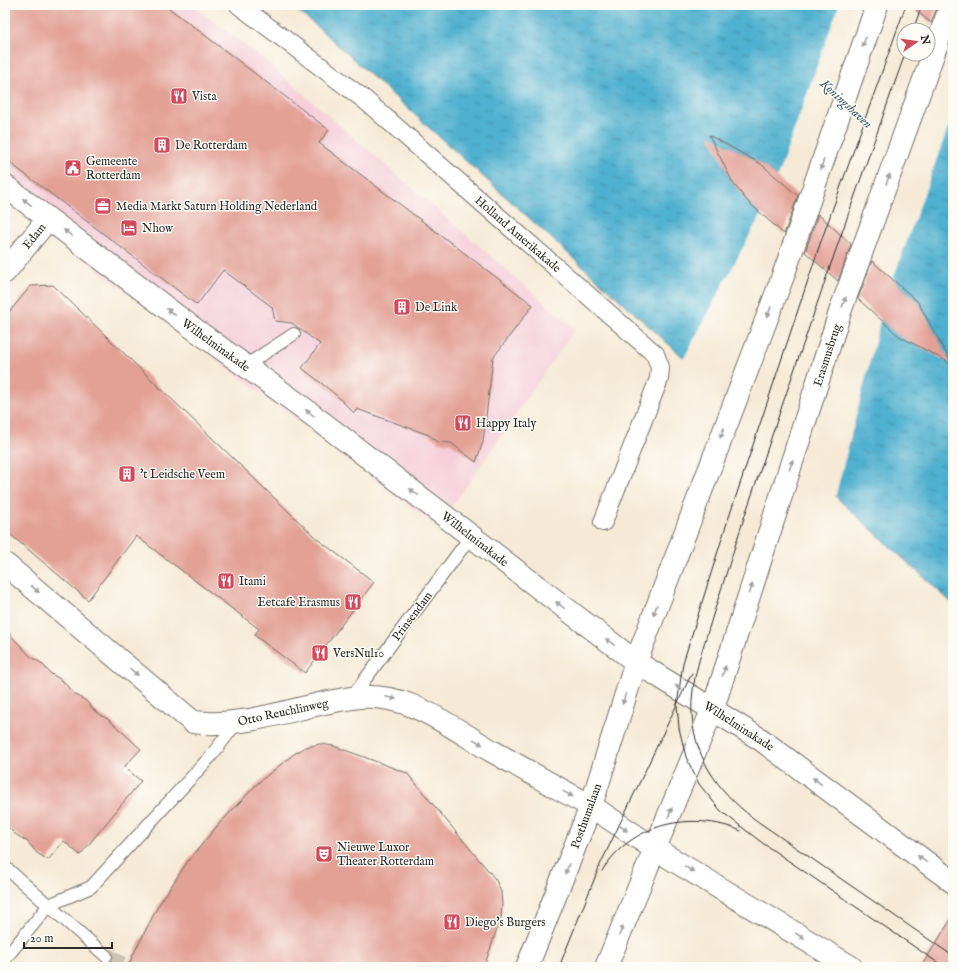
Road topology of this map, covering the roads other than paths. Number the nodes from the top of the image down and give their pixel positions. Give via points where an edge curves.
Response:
1 (239, 5) edge
2 (877, 5) edge
3 (951, 5) edge
4 (5, 186) edge
5 (48, 219) junction
6 (5, 272) edge
7 (294, 334) dead end
8 (245, 366) junction
9 (604, 522) dead end
10 (471, 536) junction
11 (5, 564) edge
12 (636, 662) junction
13 (352, 697) junction
14 (713, 708) junction
15 (237, 722) junction
16 (591, 806) junction
17 (655, 849) junction
18 (5, 868) edge
19 (953, 882) edge
20 (49, 905) junction
21 (106, 956) tunnel mouth
22 (5, 959) edge
23 (527, 967) edge
24 (606, 967) edge
25 (851, 967) edge

1 - 9 street, Holland Amerikakade via 365,100 655,354 660,367 659,379
2 -> 12 main road via 783,276
14 -> 3 main road, Erasmusbrug via 842,309
5 -> 4 main road, Wilhelminakade
5 - 6 main road, Edam
8 -> 5 main road, Wilhelminakade
7 - 8 lane
10 -> 8 main road, Wilhelminakade
12 -> 10 main road, Wilhelminakade
10 - 13 lane, Prinsendam
11 -> 15 main road, Otto Reuchlinweg via 193,722
14 -> 12 main road, Wilhelminakade
12 -> 16 main road, Posthumalaan
13 - 15 main road, Otto Reuchlinweg
13 -> 16 main road, Otto Reuchlinweg via 384,697 419,708
17 -> 14 main road
19 -> 14 main road, Wilhelminakade via 760,739
15 - 20 lane via 211,756 91,887
16 -> 17 main road
16 -> 23 main road, Posthumalaan
24 -> 17 main road
17 -> 25 main road
18 - 20 lane
20 - 21 lane
20 - 22 lane

